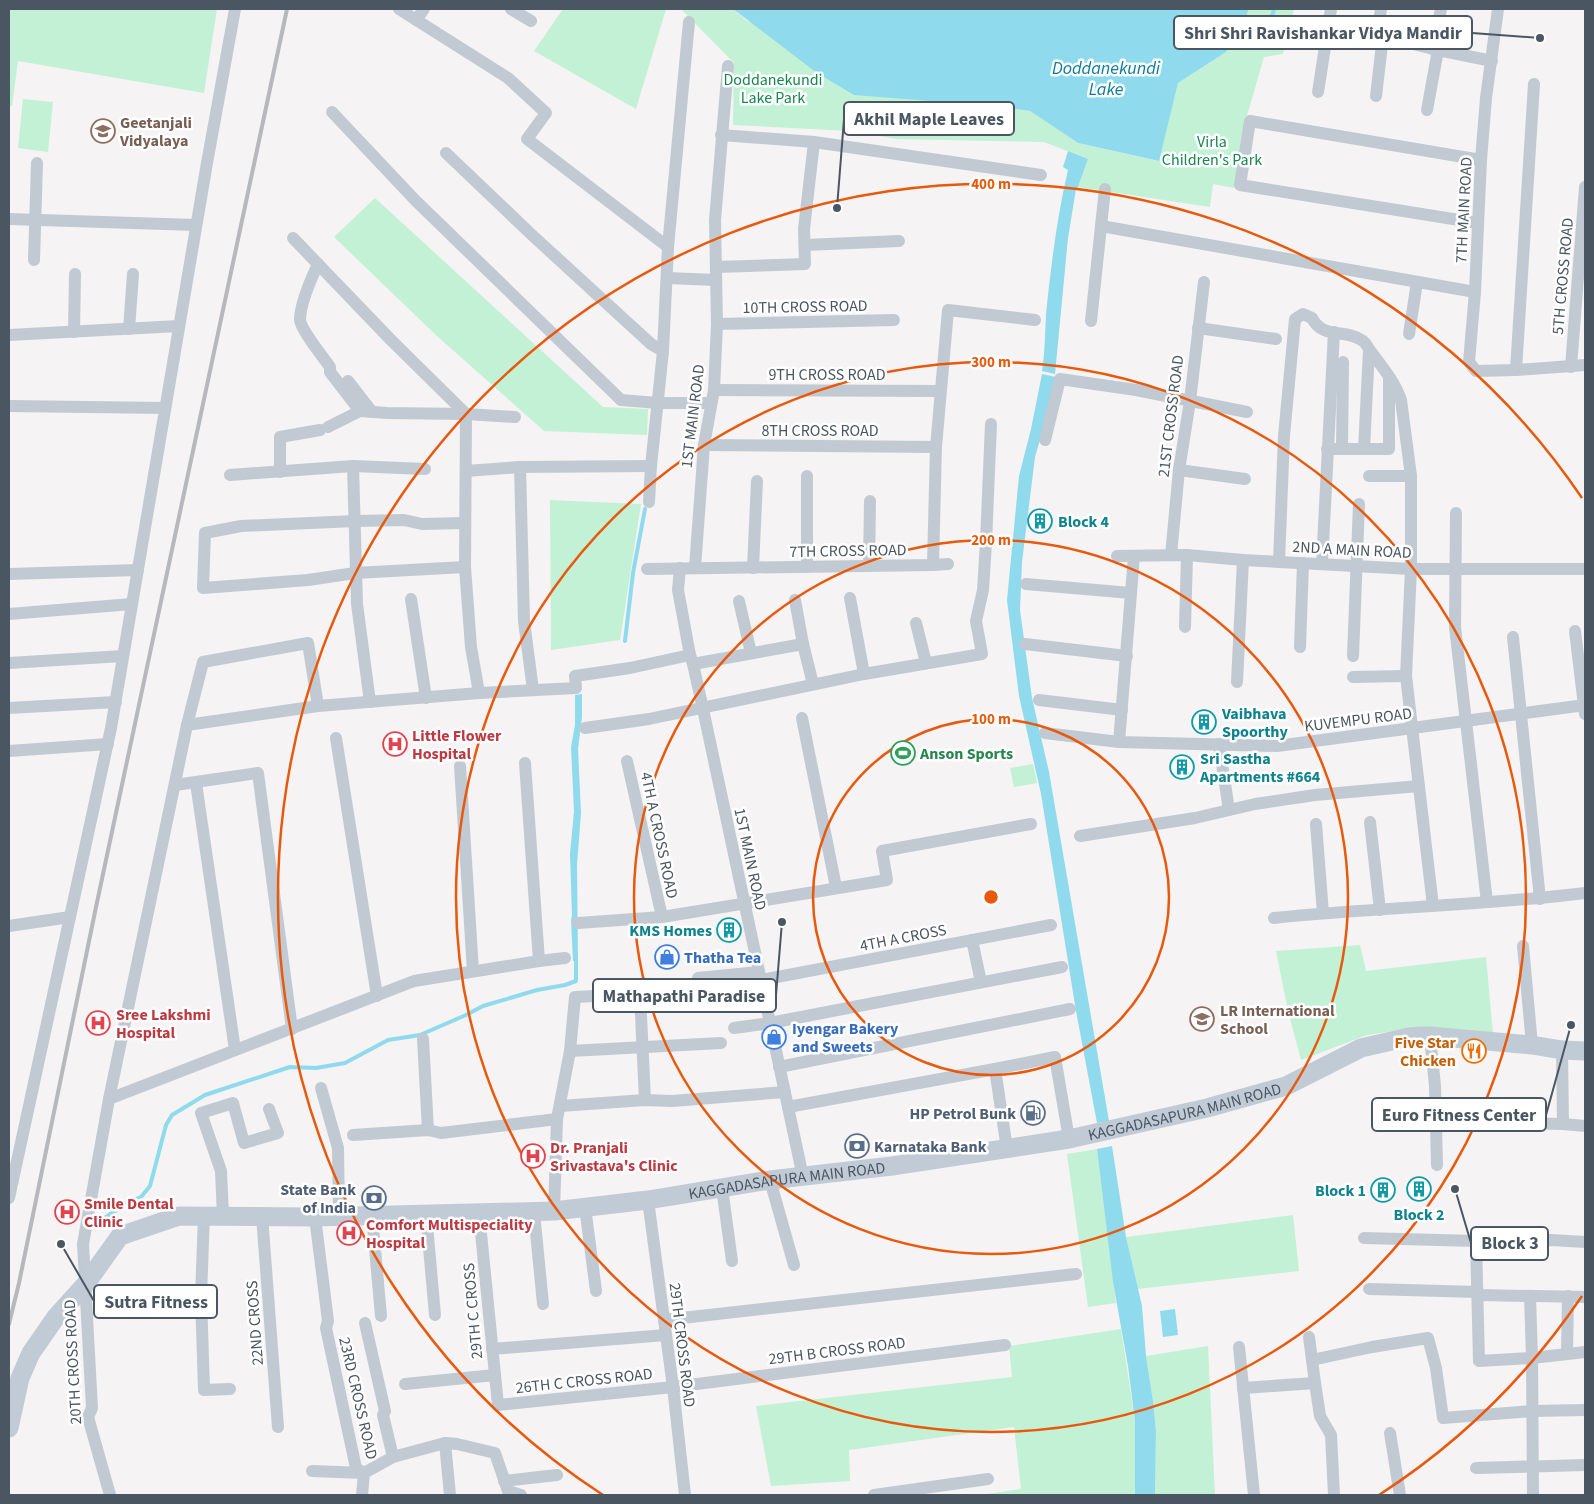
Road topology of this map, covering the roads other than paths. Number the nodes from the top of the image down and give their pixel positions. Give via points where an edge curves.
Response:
1 (235, 9) edge
2 (399, 9) edge
3 (424, 9) edge
4 (511, 9) edge
5 (1331, 9) edge
6 (1381, 9) edge
7 (1441, 9) edge
8 (1498, 9) edge
9 (416, 20) junction
10 (531, 22) dead end
11 (689, 22) dead end
12 (1329, 24) junction
13 (1380, 35) junction
14 (1435, 50) junction
15 (1492, 61) junction
16 (728, 66) dead end
17 (1534, 84) dead end
18 (1318, 92) dead end
19 (1376, 96) dead end
20 (1427, 110) dead end
21 (332, 112) dead end
22 (721, 135) junction
23 (814, 142) junction
24 (446, 153) dead end
25 (1481, 160) junction
26 (36, 164) dead end
27 (1041, 175) dead end
28 (1585, 187) edge
29 (1105, 189) dead end
30 (9, 220) edge
31 (35, 220) junction
32 (1478, 223) junction
33 (196, 225) junction
34 (1102, 226) junction
35 (1583, 228) edge
36 (292, 238) dead end
37 (899, 241) dead end
38 (805, 245) junction
39 (668, 247) junction
40 (34, 260) dead end
41 (318, 264) junction
42 (716, 273) junction
43 (75, 274) dead end
44 (133, 274) dead end
45 (667, 278) junction
46 (1204, 282) dead end
47 (1417, 282) junction
48 (1581, 287) edge
49 (1475, 292) junction
50 (894, 320) dead end
51 (1034, 320) dead end
52 (1091, 321) dead end
53 (717, 324) junction
54 (179, 326) junction
55 (1198, 328) junction
56 (129, 329) junction
57 (74, 332) junction
58 (1334, 332) junction
59 (1410, 334) dead end
60 (9, 335) edge
61 (1276, 339) dead end
62 (663, 350) junction
63 (1370, 350) junction
64 (1343, 362) dead end
65 (1585, 365) edge
66 (1571, 367) junction
67 (1516, 370) junction
68 (1389, 377) junction
69 (940, 391) junction
70 (712, 397) junction
71 (1190, 401) junction
72 (658, 403) junction
73 (9, 406) edge
74 (165, 408) junction
75 (366, 411) junction
76 (1247, 412) dead end
77 (466, 414) junction
78 (515, 417) dead end
79 (991, 424) dead end
80 (1044, 440) dead end
81 (704, 445) junction
82 (936, 447) junction
83 (1342, 448) junction
84 (1364, 449) junction
85 (1327, 451) junction
86 (353, 466) junction
87 (520, 466) junction
88 (651, 466) junction
89 (425, 470) dead end
90 (466, 470) junction
91 (1179, 470) junction
92 (280, 472) junction
93 (230, 475) dead end
94 (807, 476) dead end
95 (1369, 476) dead end
96 (1411, 476) junction
97 (1245, 479) dead end
98 (756, 481) dead end
99 (870, 501) dead end
100 (649, 502) dead end
101 (1359, 504) dead end
102 (1456, 513) dead end
103 (355, 521) junction
104 (465, 523) junction
105 (1171, 555) junction
106 (1187, 555) junction
107 (1117, 556) dead end
108 (1134, 556) junction
109 (1243, 560) junction
110 (1279, 562) junction
111 (1303, 563) junction
112 (948, 564) dead end
113 (1322, 564) junction
114 (933, 565) junction
115 (869, 566) junction
116 (464, 567) junction
117 (806, 567) junction
118 (1356, 567) junction
119 (680, 568) junction
120 (695, 568) junction
121 (753, 568) junction
122 (647, 569) dead end
123 (1585, 569) edge
124 (138, 570) junction
125 (1411, 570) junction
126 (1455, 570) junction
127 (355, 573) junction
128 (9, 574) edge
129 (1026, 584) dead end
130 (1131, 593) junction
131 (850, 598) dead end
132 (412, 599) dead end
133 (795, 600) dead end
134 (739, 601) dead end
135 (132, 604) junction
136 (9, 614) edge
137 (916, 623) dead end
138 (1184, 627) dead end
139 (1575, 631) dead end
140 (1513, 637) dead end
141 (803, 644) junction
142 (1025, 644) dead end
143 (1300, 647) dead end
144 (751, 653) junction
145 (123, 656) junction
146 (1127, 656) junction
147 (1353, 656) dead end
148 (692, 660) junction
149 (9, 663) edge
150 (926, 663) junction
151 (864, 674) junction
152 (1406, 676) junction
153 (1353, 677) dead end
154 (1237, 682) dead end
155 (813, 684) junction
156 (533, 690) junction
157 (479, 693) junction
158 (426, 698) junction
159 (1038, 700) dead end
160 (116, 702) junction
161 (370, 702) junction
162 (318, 706) junction
163 (9, 708) edge
164 (1585, 708) edge
165 (703, 709) junction
166 (1122, 710) junction
167 (1521, 713) junction
168 (802, 718) dead end
169 (1467, 721) junction
170 (187, 725) junction
171 (586, 728) dead end
172 (1413, 728) junction
173 (1045, 733) dead end
174 (336, 738) dead end
175 (1119, 742) junction
176 (108, 744) junction
177 (1219, 744) junction
178 (9, 751) edge
179 (627, 761) dead end
180 (525, 763) dead end
181 (460, 766) dead end
182 (196, 783) junction
183 (175, 786) junction
184 (1419, 786) junction
185 (1229, 810) junction
186 (1370, 822) dead end
187 (1031, 824) dead end
188 (1316, 824) dead end
189 (1080, 836) dead end
190 (836, 887) junction
191 (1585, 893) edge
192 (1540, 899) junction
193 (744, 902) junction
194 (1487, 902) junction
195 (1433, 906) junction
196 (1380, 910) junction
197 (1322, 913) junction
198 (70, 917) junction
199 (662, 917) junction
200 (1274, 918) dead end
201 (578, 923) dead end
202 (1051, 925) dead end
203 (9, 926) edge
204 (972, 940) junction
205 (1523, 946) dead end
206 (564, 958) dead end
207 (539, 960) junction
208 (1062, 967) dead end
209 (473, 971) junction
210 (760, 976) junction
211 (981, 982) junction
212 (640, 994) junction
213 (377, 996) junction
214 (1070, 1009) dead end
215 (770, 1023) junction
216 (292, 1028) junction
217 (734, 1028) dead end
218 (1430, 1036) junction
219 (423, 1039) dead end
220 (721, 1043) dead end
221 (1532, 1045) junction
222 (643, 1047) junction
223 (235, 1050) junction
224 (1562, 1050) junction
225 (570, 1051) junction
226 (1585, 1051) edge
227 (779, 1067) junction
228 (995, 1069) junction
229 (321, 1088) dead end
230 (785, 1092) junction
231 (109, 1099) junction
232 (645, 1100) junction
233 (560, 1106) junction
234 (788, 1107) junction
235 (269, 1109) dead end
236 (557, 1120) junction
237 (1514, 1123) dead end
238 (1563, 1124) junction
239 (1585, 1126) edge
240 (428, 1130) junction
241 (352, 1135) dead end
242 (1069, 1139) junction
243 (1007, 1149) junction
244 (1437, 1165) dead end
245 (803, 1176) junction
246 (770, 1180) junction
247 (722, 1188) junction
248 (9, 1198) edge
249 (648, 1200) junction
250 (585, 1207) junction
251 (554, 1211) junction
252 (534, 1212) junction
253 (479, 1213) junction
254 (426, 1214) junction
255 (204, 1215) junction
256 (339, 1215) junction
257 (372, 1215) junction
258 (223, 1216) junction
259 (262, 1216) junction
260 (315, 1217) junction
261 (1364, 1238) dead end
262 (1476, 1241) junction
263 (1585, 1242) edge
264 (732, 1261) dead end
265 (794, 1265) dead end
266 (1076, 1274) dead end
267 (85, 1285) junction
268 (1369, 1289) dead end
269 (596, 1291) dead end
270 (1478, 1293) junction
271 (171, 1296) dead end
272 (201, 1296) junction
273 (1530, 1296) junction
274 (1568, 1296) junction
275 (1585, 1297) edge
276 (543, 1304) dead end
277 (435, 1315) dead end
278 (381, 1316) dead end
279 (664, 1320) junction
280 (365, 1323) dead end
281 (666, 1335) junction
282 (1310, 1337) dead end
283 (1005, 1345) dead end
284 (1239, 1347) dead end
285 (492, 1349) junction
286 (1585, 1352) edge
287 (1567, 1354) junction
288 (1532, 1358) junction
289 (1312, 1360) junction
290 (494, 1375) junction
291 (405, 1384) dead end
292 (1315, 1384) junction
293 (673, 1387) junction
294 (1243, 1388) junction
295 (230, 1389) dead end
296 (12, 1397) edge
297 (498, 1405) joint
298 (1585, 1410) edge
299 (1532, 1411) junction
300 (278, 1427) dead end
301 (9, 1428) edge
302 (1390, 1433) dead end
303 (445, 1443) junction
304 (393, 1457) junction
305 (1585, 1465) edge
306 (1533, 1466) junction
307 (1476, 1468) dead end
308 (312, 1471) dead end
309 (364, 1473) junction
310 (557, 1475) dead end
311 (988, 1480) dead end
312 (504, 1481) junction
313 (110, 1495) edge
314 (362, 1495) edge
315 (450, 1495) edge
316 (521, 1495) edge
317 (685, 1495) edge
318 (874, 1495) edge
319 (1254, 1495) edge
320 (1334, 1495) edge
321 (1400, 1495) edge
322 (1533, 1495) edge

1 - 33 street
2 - 9 street
3 - 9 street
4 - 10 street
5 - 12 street
6 - 13 street
7 - 14 street
8 - 15 street, 7TH MAIN ROAD
9 - 39 street via 508,78 546,113 527,139
11 - 39 street
12 - 13 street
12 - 18 street
13 - 14 street
13 - 19 street
14 - 15 street
14 - 20 street
15 - 25 street, 7TH MAIN ROAD
16 - 22 street, 1ST MAIN ROAD
17 - 67 street
21 - 72 street, 9TH CROSS ROAD via 415,200 621,400
22 - 23 street
22 - 42 street, 1ST MAIN ROAD via 715,220
23 - 27 street
23 - 38 street
24 - 62 street via 652,344
25 - 32 street, 7TH MAIN ROAD
25 - 32 street via 1250,121 1240,185
26 - 31 street
28 - 35 street, 5TH CROSS ROAD
29 - 34 street
30 - 31 street
31 - 33 street
31 - 40 street
32 - 49 street, 7TH MAIN ROAD
33 - 54 street
34 - 47 street
34 - 52 street
35 - 48 street, 5TH CROSS ROAD
36 - 41 street
37 - 38 street
38 - 42 street via 805,264
39 - 45 street
41 - 75 street via 305,295 300,322 330,366 330,372
41 - 77 street
42 - 45 street
42 - 53 street, 1ST MAIN ROAD
43 - 57 street
44 - 56 street
45 - 62 street
46 - 55 street, 21ST CROSS ROAD
47 - 49 street
47 - 59 street
48 - 66 street, 5TH CROSS ROAD
49 - 67 street, 7TH MAIN ROAD via 1469,362 1476,371
50 - 53 street, 10TH CROSS ROAD
51 - 69 street via 948,310
53 - 70 street, 1ST MAIN ROAD
54 - 56 street
54 - 74 street
55 - 61 street
55 - 71 street, 21ST CROSS ROAD
56 - 57 street
57 - 60 street
58 - 63 street via 1363,341
58 - 85 street
58 - 110 street via 1320,328 1312,318 1303,314 1295,318 1284,436
62 - 72 street
63 - 68 street
63 - 84 street
64 - 83 street
65 - 66 street
66 - 67 street
68 - 84 street via 1389,449
68 - 96 street via 1401,400
69 - 70 street, 9TH CROSS ROAD
69 - 82 street
70 - 72 street, 9TH CROSS ROAD
70 - 81 street, 1ST MAIN ROAD
71 - 76 street
71 - 80 street via 1060,379
71 - 91 street, 21ST CROSS ROAD
72 - 88 street
73 - 74 street
74 - 124 street
75 - 77 street
75 - 92 street via 324,429 280,437
77 - 78 street
77 - 90 street
79 - 150 street via 983,590 976,621 982,654
81 - 82 street, 8TH CROSS ROAD
81 - 120 street, 1ST MAIN ROAD
82 - 114 street
83 - 84 street
83 - 85 street
85 - 113 street
86 - 89 street
86 - 92 street
86 - 103 street
87 - 88 street
87 - 90 street
87 - 156 street via 524,620
88 - 100 street
90 - 104 street
91 - 97 street
91 - 105 street, 21ST CROSS ROAD
92 - 93 street
94 - 117 street
95 - 96 street
96 - 125 street
98 - 121 street
99 - 115 street
101 - 118 street
102 - 126 street
103 - 104 street
103 - 127 street
103 - 127 street via 241,526 205,533 203,588
104 - 116 street
105 - 106 street, 2ND A MAIN ROAD
105 - 108 street, 2ND A MAIN ROAD
106 - 109 street, 2ND A MAIN ROAD
106 - 138 street
107 - 108 street, 2ND A MAIN ROAD
108 - 130 street
109 - 110 street, 2ND A MAIN ROAD
109 - 154 street
110 - 111 street, 2ND A MAIN ROAD
111 - 113 street, 2ND A MAIN ROAD
111 - 143 street
112 - 114 street, 7TH CROSS ROAD
113 - 118 street, 2ND A MAIN ROAD
114 - 115 street, 7TH CROSS ROAD
115 - 117 street, 7TH CROSS ROAD
116 - 127 street
116 - 157 street via 471,647
117 - 121 street, 7TH CROSS ROAD
118 - 125 street, 2ND A MAIN ROAD
118 - 147 street
119 - 120 street, 7TH CROSS ROAD
119 - 122 street, 7TH CROSS ROAD
119 - 148 street, 1ST MAIN ROAD via 678,590
120 - 121 street, 7TH CROSS ROAD
123 - 126 street, 2ND A MAIN ROAD
124 - 128 street
124 - 135 street
125 - 126 street, 2ND A MAIN ROAD
125 - 152 street
126 - 169 street via 1455,627
127 - 161 street via 356,604
129 - 130 street
130 - 146 street
131 - 151 street
132 - 158 street
133 - 141 street
134 - 144 street
135 - 136 street
135 - 145 street
137 - 150 street
139 - 164 street
140 - 167 street
141 - 144 street
141 - 155 street
142 - 146 street
144 - 148 street
145 - 149 street
145 - 160 street
146 - 166 street
148 - 156 street via 575,676 576,688
148 - 165 street, 1ST MAIN ROAD
150 - 151 street
151 - 155 street
152 - 153 street
152 - 172 street
155 - 165 street
156 - 157 street
157 - 158 street
158 - 161 street
159 - 166 street
160 - 163 street
160 - 176 street
161 - 162 street
162 - 170 street
162 - 170 street, 20TH CROSS ROAD via 308,643 203,662
164 - 167 street, KUVEMPU ROAD
165 - 171 street
165 - 193 street, 1ST MAIN ROAD
166 - 175 street
167 - 169 street, KUVEMPU ROAD
167 - 192 street
168 - 190 street
169 - 172 street, KUVEMPU ROAD
169 - 194 street
170 - 183 street, 20TH CROSS ROAD
172 - 177 street, KUVEMPU ROAD via 1277,746
172 - 184 street
173 - 175 street, KUVEMPU ROAD
174 - 213 street
175 - 177 street, KUVEMPU ROAD
176 - 178 street
176 - 198 street
177 - 185 street
179 - 199 street, 4TH A CROSS ROAD
180 - 207 street
181 - 209 street
182 - 183 street
182 - 216 street via 258,773
182 - 223 street
183 - 231 street, 20TH CROSS ROAD
184 - 185 street via 1307,796
184 - 195 street
185 - 189 street
186 - 196 street
187 - 190 street via 882,851 887,880
188 - 197 street
190 - 193 street
191 - 192 street
192 - 194 street
193 - 199 street
193 - 210 street, 1ST MAIN ROAD
194 - 195 street
195 - 196 street
196 - 197 street
197 - 200 street
198 - 203 street
198 - 248 street
199 - 201 street
202 - 204 street, 4TH A CROSS
204 - 210 street, 4TH A CROSS
204 - 211 street
205 - 221 street
206 - 207 street
207 - 209 street
208 - 211 street
209 - 213 street via 414,981
210 - 212 street, 4TH A CROSS
210 - 215 street, 1ST MAIN ROAD
211 - 215 street
212 - 222 street
212 - 225 street, 4TH A CROSS via 575,996
213 - 216 street
214 - 227 street
215 - 217 street
215 - 227 street, 1ST MAIN ROAD
216 - 223 street
218 - 221 main road, KAGGADASAPURA MAIN ROAD
218 - 242 main road, KAGGADASAPURA MAIN ROAD via 1409,1037 1362,1048 1286,1086 1207,1108
218 - 244 street
219 - 240 street
220 - 222 street
221 - 224 main road, KAGGADASAPURA MAIN ROAD
222 - 225 street
222 - 232 street
223 - 231 street
224 - 226 main road, KAGGADASAPURA MAIN ROAD
224 - 238 street
225 - 233 street
227 - 230 street, 1ST MAIN ROAD
228 - 234 street
228 - 242 street via 1055,1057
228 - 243 street
229 - 256 street via 338,1148
230 - 232 street via 672,1102
230 - 234 street, 1ST MAIN ROAD
231 - 267 street, 20TH CROSS ROAD via 83,1244
232 - 233 street
233 - 236 street
234 - 245 street, 1ST MAIN ROAD
235 - 258 street via 278,1133 244,1143 233,1103 201,1113 221,1171
236 - 240 street via 441,1133
236 - 251 street
237 - 238 street
238 - 239 street
240 - 241 street
242 - 243 main road, KAGGADASAPURA MAIN ROAD
243 - 245 main road, KAGGADASAPURA MAIN ROAD
245 - 246 main road, KAGGADASAPURA MAIN ROAD
246 - 247 main road, KAGGADASAPURA MAIN ROAD
246 - 265 street
247 - 249 main road, KAGGADASAPURA MAIN ROAD
247 - 264 street
249 - 250 main road, KAGGADASAPURA MAIN ROAD
249 - 279 street, 29TH CROSS ROAD
250 - 251 main road, KAGGADASAPURA MAIN ROAD
250 - 269 street
251 - 252 main road, KAGGADASAPURA MAIN ROAD
252 - 253 main road, KAGGADASAPURA MAIN ROAD
252 - 276 street
253 - 254 main road, KAGGADASAPURA MAIN ROAD
253 - 285 street, 29TH C CROSS
254 - 257 main road, KAGGADASAPURA MAIN ROAD
254 - 277 street
255 - 258 main road, KAGGADASAPURA MAIN ROAD
255 - 267 main road, KAGGADASAPURA MAIN ROAD via 179,1216 120,1236
255 - 272 street
256 - 257 main road, KAGGADASAPURA MAIN ROAD
256 - 260 main road, KAGGADASAPURA MAIN ROAD
257 - 278 street
258 - 259 main road, KAGGADASAPURA MAIN ROAD
259 - 260 main road, KAGGADASAPURA MAIN ROAD
259 - 300 street, 22ND CROSS
260 - 309 street, 23RD CROSS ROAD via 328,1321 326,1328 356,1468
261 - 262 street
262 - 263 street
262 - 270 street
266 - 279 street
267 - 296 main road, KAGGADASAPURA MAIN ROAD via 56,1317 31,1353
267 - 313 street, 20TH CROSS ROAD via 92,1408 88,1417
268 - 270 street
270 - 273 street
270 - 288 street via 1479,1361
271 - 272 street
272 - 295 street via 204,1390
273 - 274 street
273 - 288 street
274 - 275 street
274 - 287 street
279 - 281 street, 29TH CROSS ROAD
280 - 304 street
281 - 285 street
281 - 293 street, 29TH CROSS ROAD
282 - 289 street
283 - 293 street, 29TH B CROSS ROAD
284 - 294 street
285 - 290 street, 29TH C CROSS
286 - 287 street
287 - 288 street
288 - 299 street
289 - 292 street
289 - 299 street via 1428,1338 1443,1418
290 - 291 street
290 - 297 street, 29TH C CROSS
292 - 294 street
292 - 320 street via 1320,1416 1331,1435
293 - 297 street, 26TH C CROSS ROAD
293 - 317 street, 29TH CROSS ROAD
294 - 319 street
296 - 301 main road, KAGGADASAPURA MAIN ROAD
298 - 299 street
299 - 306 street
302 - 321 street
303 - 304 street
303 - 312 street via 495,1453
303 - 315 street
304 - 309 street
305 - 306 street
306 - 307 street
306 - 322 street
308 - 309 street
309 - 314 street, 23RD CROSS ROAD
310 - 312 street
311 - 318 street
312 - 316 street via 508,1491

